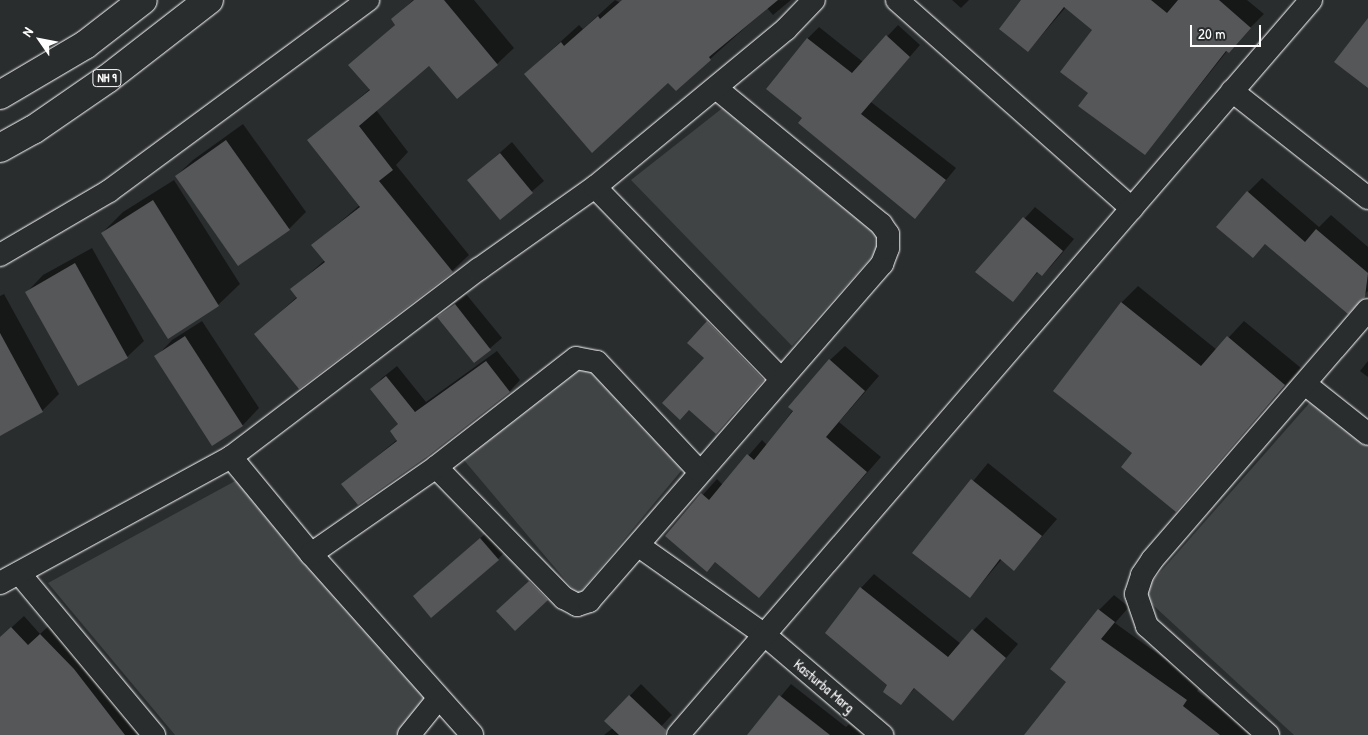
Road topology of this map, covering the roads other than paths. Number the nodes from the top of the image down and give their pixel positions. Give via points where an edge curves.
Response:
1 (143, 0) edge
2 (208, 0) edge
3 (368, 0) edge
4 (814, 0) edge
5 (898, 0) edge
6 (1311, 0) edge
7 (716, 88) junction
8 (1232, 91) junction
9 (0, 96) edge
10 (0, 148) edge
11 (595, 186) junction
12 (1368, 198) edge
13 (1132, 209) junction
14 (0, 255) edge
15 (1368, 310) edge
16 (781, 379) junction
17 (1305, 384) junction
18 (1368, 434) edge
19 (231, 457) junction
20 (436, 466) junction
21 (700, 472) junction
22 (639, 546) junction
23 (311, 554) junction
24 (10, 578) edge
25 (766, 636) junction
26 (438, 699) junction
27 (154, 735) edge
28 (409, 735) edge
29 (472, 735) edge
30 (678, 735) edge
31 (882, 735) edge
32 (1268, 735) edge

1 - 9 highway via 85,45
2 - 10 highway, NH 9 via 107,79 34,130
3 - 14 street via 109,191
4 - 7 street via 786,29
5 - 13 street
6 - 8 street
7 - 11 street
7 - 16 street via 881,224 888,234 888,248 882,264
8 - 12 street
8 - 13 street
11 - 16 street
11 - 19 street via 479,269
13 - 25 street
15 - 17 street
16 - 21 street
17 - 18 street
17 - 32 street via 1152,560 1142,575 1136,594 1148,626
19 - 23 street
19 - 24 street
20 - 21 street via 576,358 588,358 597,362
20 - 22 street via 564,598 576,605 589,601
20 - 23 street
21 - 22 street
22 - 25 street, Kasturba Marg
23 - 26 street
24 - 27 street
25 - 30 street
25 - 31 street, Kasturba Marg
26 - 28 street
26 - 29 street

